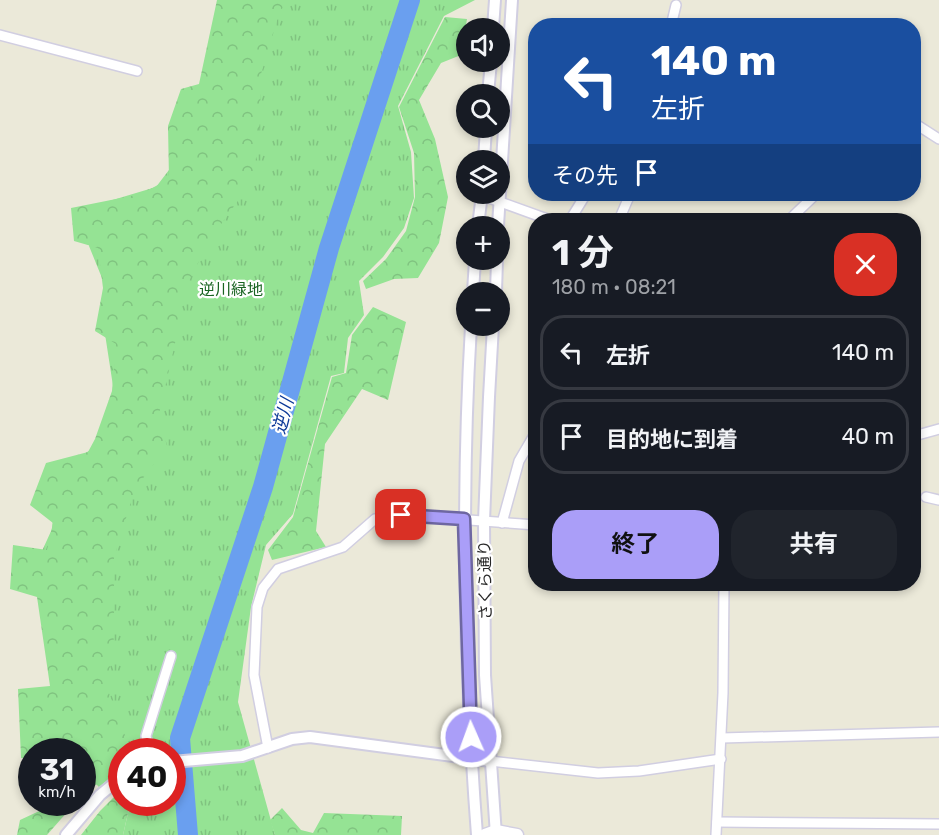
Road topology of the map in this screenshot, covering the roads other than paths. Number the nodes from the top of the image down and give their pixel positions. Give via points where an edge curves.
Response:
1 (495, 0) edge
2 (512, 0) edge
3 (676, 5) dead end
4 (494, 18) edge
5 (673, 18) edge
6 (0, 34) edge
7 (137, 71) dead end
8 (921, 127) edge
9 (939, 139) edge
10 (502, 150) edge
11 (809, 201) edge
12 (507, 204) edge
13 (531, 213) edge
14 (796, 213) edge
15 (470, 336) edge
16 (493, 336) edge
17 (939, 429) edge
18 (921, 434) edge
19 (528, 446) edge
20 (926, 497) dead end
21 (939, 500) edge
22 (464, 519) junction
23 (484, 521) junction
24 (502, 523) junction
25 (528, 525) edge
26 (724, 591) edge
27 (171, 656) dead end
28 (939, 732) edge
29 (146, 738) edge
30 (722, 738) junction
31 (268, 748) junction
32 (721, 759) junction
33 (472, 760) junction
34 (490, 761) junction
35 (186, 762) edge
36 (108, 788) edge
37 (717, 822) junction
38 (939, 824) edge
39 (492, 834) edge
40 (66, 835) edge
41 (477, 835) edge
42 (518, 835) edge
43 (716, 835) edge

1 - 4 street
2 - 10 street
3 - 5 street
6 - 7 street
8 - 9 street
11 - 14 street
12 - 13 street
15 - 22 street, さくら通り
16 - 23 street, さくら通り
17 - 18 street
19 - 24 street via 519,461
20 - 21 street
22 - 23 street
22 - 31 street via 401,515 375,519 343,547 278,569 264,588 258,607 254,675
22 - 33 street, さくら通り
23 - 24 street
23 - 34 street, さくら通り
24 - 25 street
26 - 30 street
27 - 29 street
28 - 30 street
30 - 32 street
31 - 33 street via 292,739 326,738
31 - 35 street via 242,756
32 - 34 street via 598,773
32 - 37 street
33 - 34 street
33 - 41 street, さくら通り
34 - 39 street, さくら通り
36 - 40 street
37 - 38 street
37 - 43 street
39 - 42 main road

